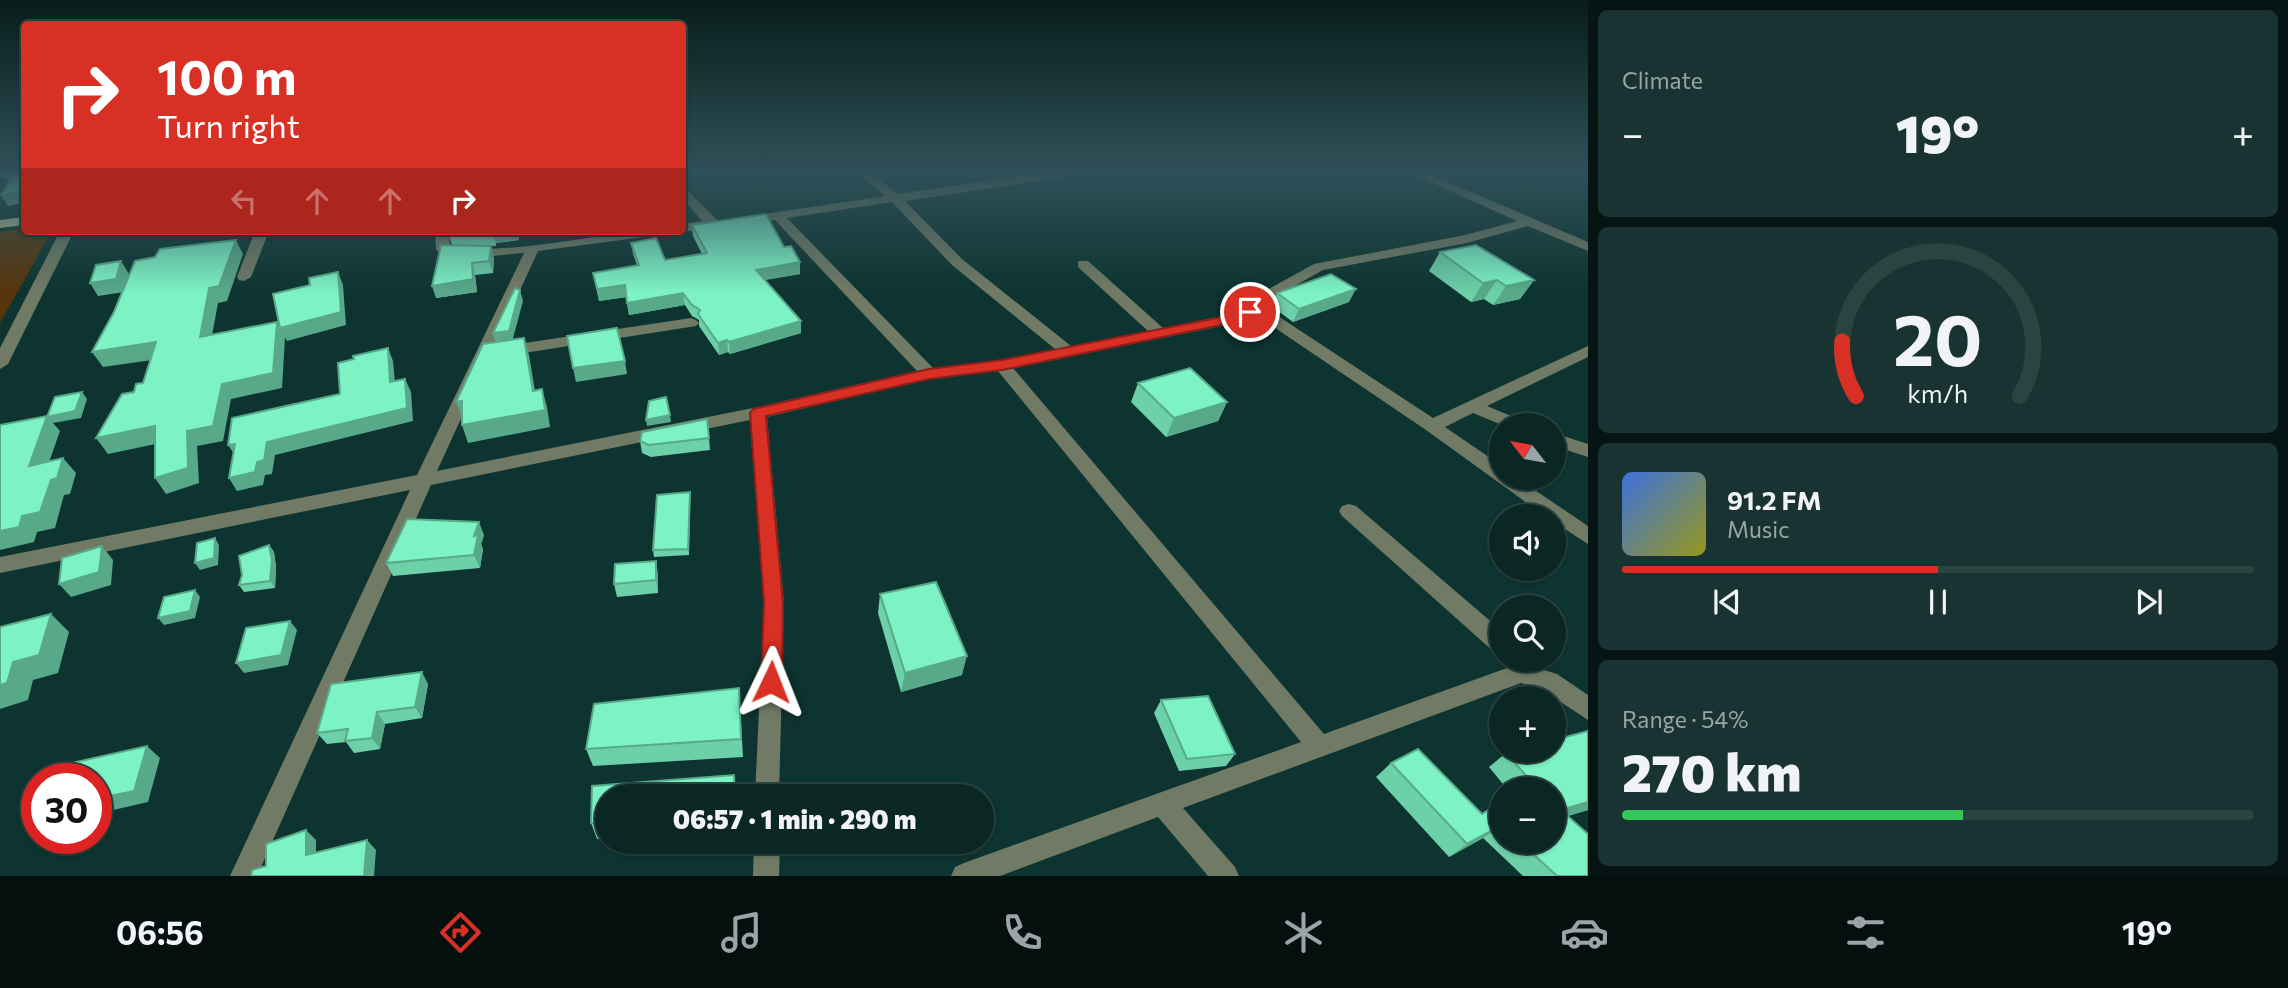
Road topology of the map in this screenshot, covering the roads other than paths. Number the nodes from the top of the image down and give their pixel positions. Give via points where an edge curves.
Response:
1 (701, 212) edge
2 (812, 212) edge
3 (908, 212) edge
4 (1509, 212) edge
5 (21, 214) edge
6 (0, 217) edge
7 (779, 217) junction
8 (21, 221) edge
9 (1531, 221) junction
10 (0, 224) edge
11 (711, 224) junction
12 (686, 227) edge
13 (65, 235) edge
14 (260, 235) edge
15 (442, 235) edge
16 (629, 235) edge
17 (1588, 247) edge
18 (533, 248) junction
19 (1083, 264) dead end
20 (244, 277) dead end
21 (1256, 309) junction
22 (691, 323) dead end
23 (1159, 333) junction
24 (1067, 351) junction
25 (1588, 351) edge
26 (481, 355) junction
27 (1570, 361) junction
28 (0, 364) edge
29 (1002, 365) junction
30 (1588, 370) edge
31 (929, 374) junction
32 (1473, 407) junction
33 (758, 413) junction
34 (1489, 414) edge
35 (1432, 426) junction
36 (1566, 443) edge
37 (1588, 451) edge
38 (1489, 467) edge
39 (425, 480) junction
40 (1522, 490) edge
41 (1349, 511) dead end
42 (1588, 536) edge
43 (0, 565) edge
44 (1489, 634) edge
45 (1522, 672) edge
46 (1535, 672) edge
47 (1588, 709) edge
48 (1319, 746) junction
49 (767, 784) edge
50 (1162, 803) junction
51 (767, 854) edge
52 (243, 876) edge
53 (766, 876) edge
54 (964, 876) edge
55 (1226, 876) edge

1 - 11 street
2 - 7 street
3 - 24 street via 957,262
4 - 9 street
5 - 6 main road
7 - 11 street
7 - 31 street
8 - 10 main road
9 - 17 street
9 - 21 street via 1468,239 1318,267 1295,278
11 - 12 street
13 - 28 street
14 - 20 street
15 - 18 street via 443,250 454,253
16 - 18 street
18 - 26 street
19 - 23 street
21 - 23 street via 1231,319
21 - 35 street
22 - 26 street
23 - 24 street
24 - 29 street
25 - 27 street
26 - 39 street
27 - 30 street
27 - 32 street
29 - 31 street
29 - 48 street
31 - 33 street
32 - 34 street
32 - 35 street
33 - 39 street
33 - 49 street via 774,603
35 - 38 street
36 - 37 street
39 - 43 street
39 - 52 street
40 - 42 street
41 - 44 street
45 - 48 street
46 - 47 street
48 - 50 street
50 - 54 street
50 - 55 street
51 - 53 street

